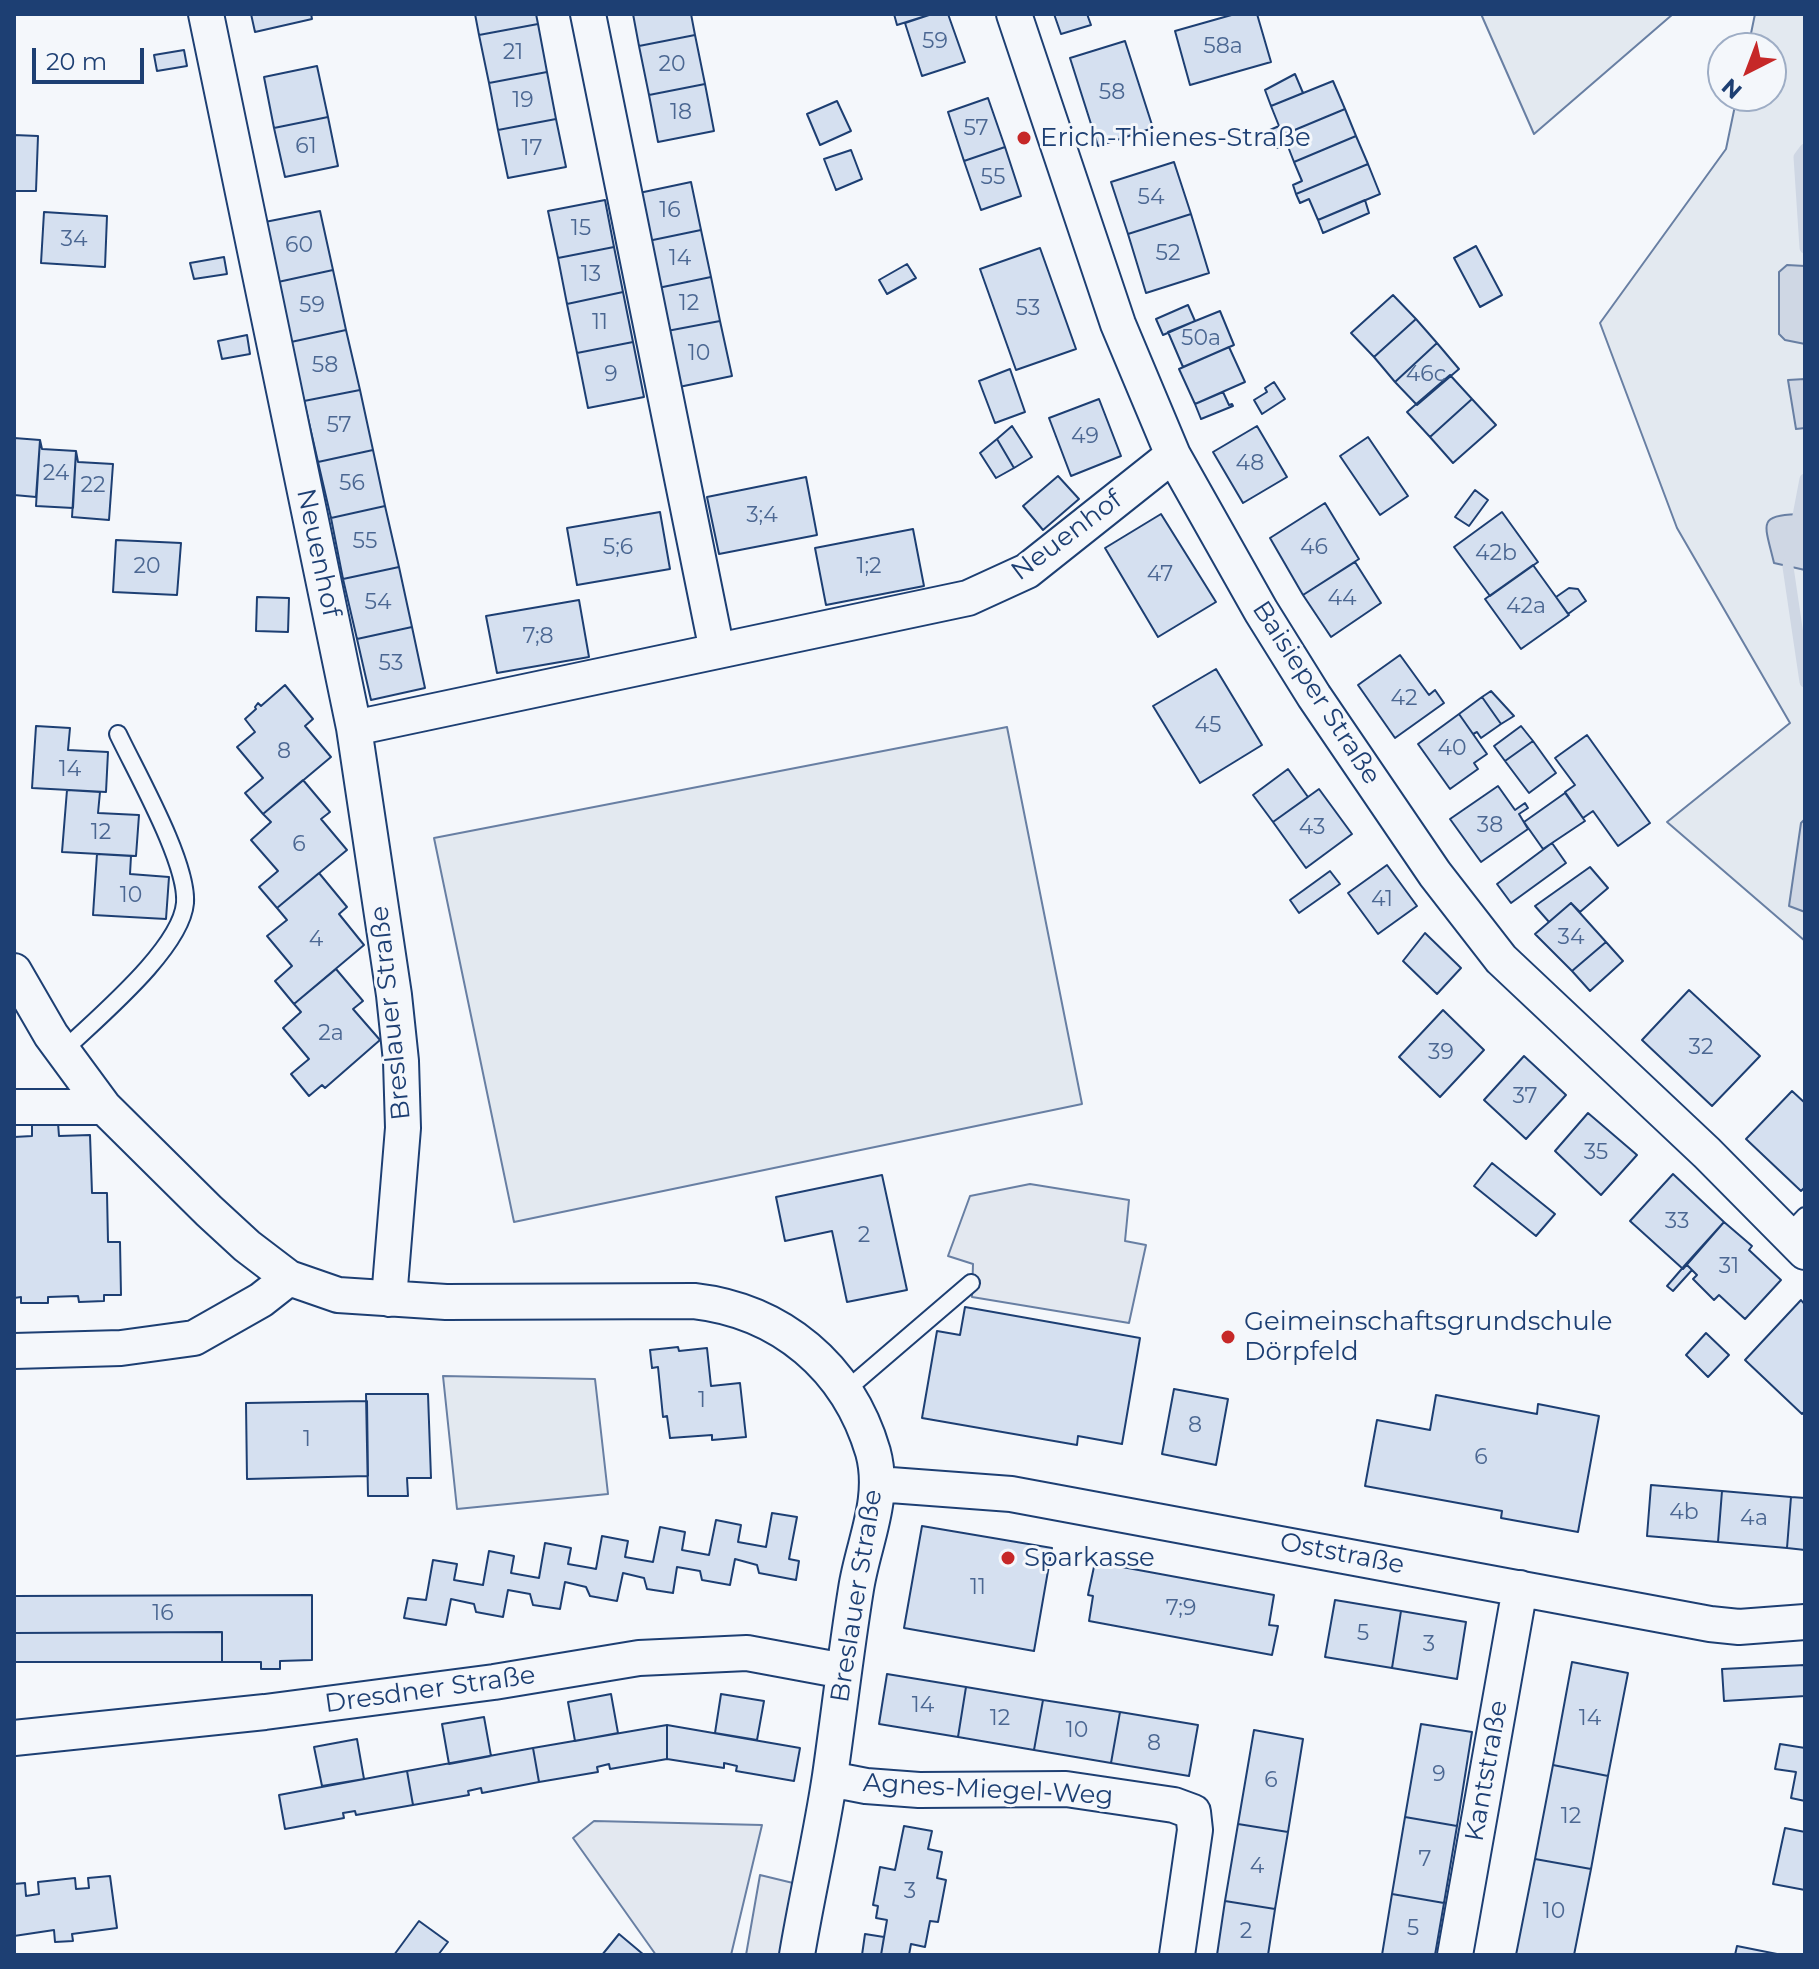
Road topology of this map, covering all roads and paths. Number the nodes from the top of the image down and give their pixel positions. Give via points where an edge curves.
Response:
1 (206, 14) edge
2 (588, 14) edge
3 (1014, 14) edge
4 (1173, 455) junction
5 (717, 651) junction
6 (354, 728) junction
7 (118, 734) dead end
8 (14, 971) edge
9 (63, 1051) junction
10 (14, 1107) edge
11 (104, 1107) junction
12 (1799, 1234) edge
13 (289, 1278) junction
14 (971, 1283) dead end
15 (389, 1299) junction
16 (14, 1351) edge
17 (845, 1391) junction
18 (877, 1484) junction
19 (1520, 1588) junction
20 (1805, 1622) edge
21 (844, 1671) junction
22 (14, 1738) edge
23 (830, 1779) junction
24 (797, 1955) edge
25 (1177, 1955) edge
26 (1455, 1955) edge

1 - 6 street, Neuenhof
2 - 5 street
3 - 4 street, Baisieper Straße via 1118,324
4 - 5 street, Neuenhof via 1027,571 1001,585 968,598
4 - 12 street, Baisieper Straße via 1314,696 1435,874 1501,959
5 - 6 street, Neuenhof
6 - 15 street, Breslauer Straße via 401,1061 403,1128
7 - 9 lane via 176,855 185,901 176,932 162,953
8 - 9 street, Breslauer Straße
9 - 11 street, Breslauer Straße
10 - 11 street
11 - 13 street, Breslauer Straße via 218,1220
13 - 15 street, Breslauer Straße via 338,1295
13 - 16 street via 194,1338 121,1348
14 - 17 lane
15 - 17 street, Breslauer Straße via 721,1304 796,1338 832,1371
17 - 18 street, Breslauer Straße via 873,1453
18 - 19 street, Oststraße via 1011,1494
18 - 21 street, Breslauer Straße
19 - 20 street, Oststraße via 1710,1624
19 - 26 street, Kantstraße
21 - 22 street, Dresdner Straße via 747,1653 639,1658 278,1711
21 - 23 street, Breslauer Straße
23 - 24 street, Breslauer Straße
23 - 25 street, Agnes-Miegel-Weg via 919,1790 1066,1789 1193,1812

